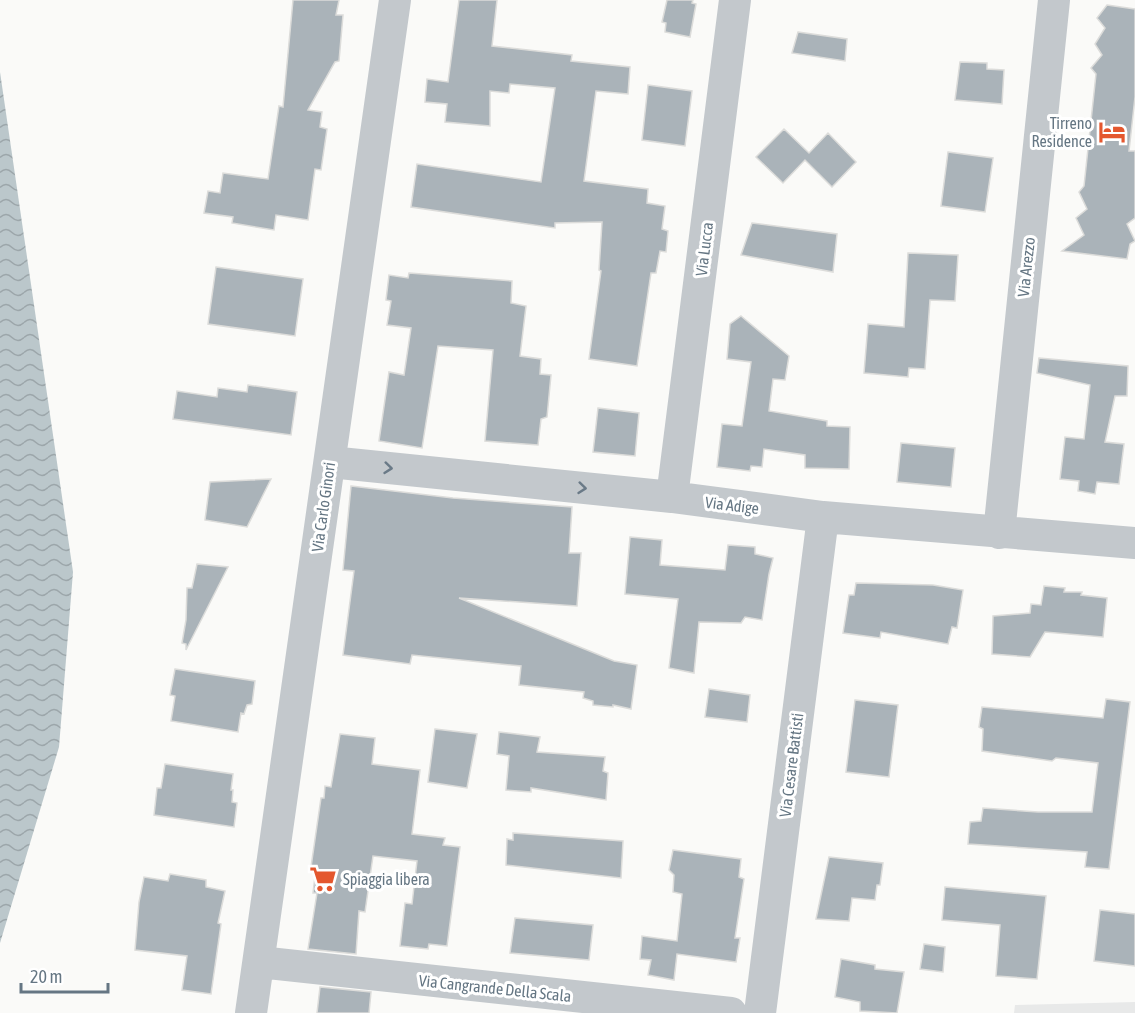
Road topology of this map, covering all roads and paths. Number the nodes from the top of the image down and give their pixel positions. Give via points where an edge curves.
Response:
1 (395, 0) edge
2 (735, 0) edge
3 (1054, 0) edge
4 (330, 462) junction
5 (672, 497) junction
6 (824, 517) junction
7 (999, 533) junction
8 (1135, 543) edge
9 (259, 962) junction
10 (251, 1013) edge
11 (731, 1013) edge
12 (760, 1013) edge

1 - 4 street, Via Carlo Ginori
2 - 5 street, Via Lucca
3 - 7 street, Via Arezzo
4 -> 5 street, Via Adige
4 - 9 street, Via Carlo Ginori
5 - 6 street, Via Adige
6 - 7 street, Via Adige
6 - 12 street, Via Cesare Battisti
7 - 8 street, Via Adige
9 - 10 street, Via Carlo Ginori
9 - 11 street, Via Cangrande Della Scala

